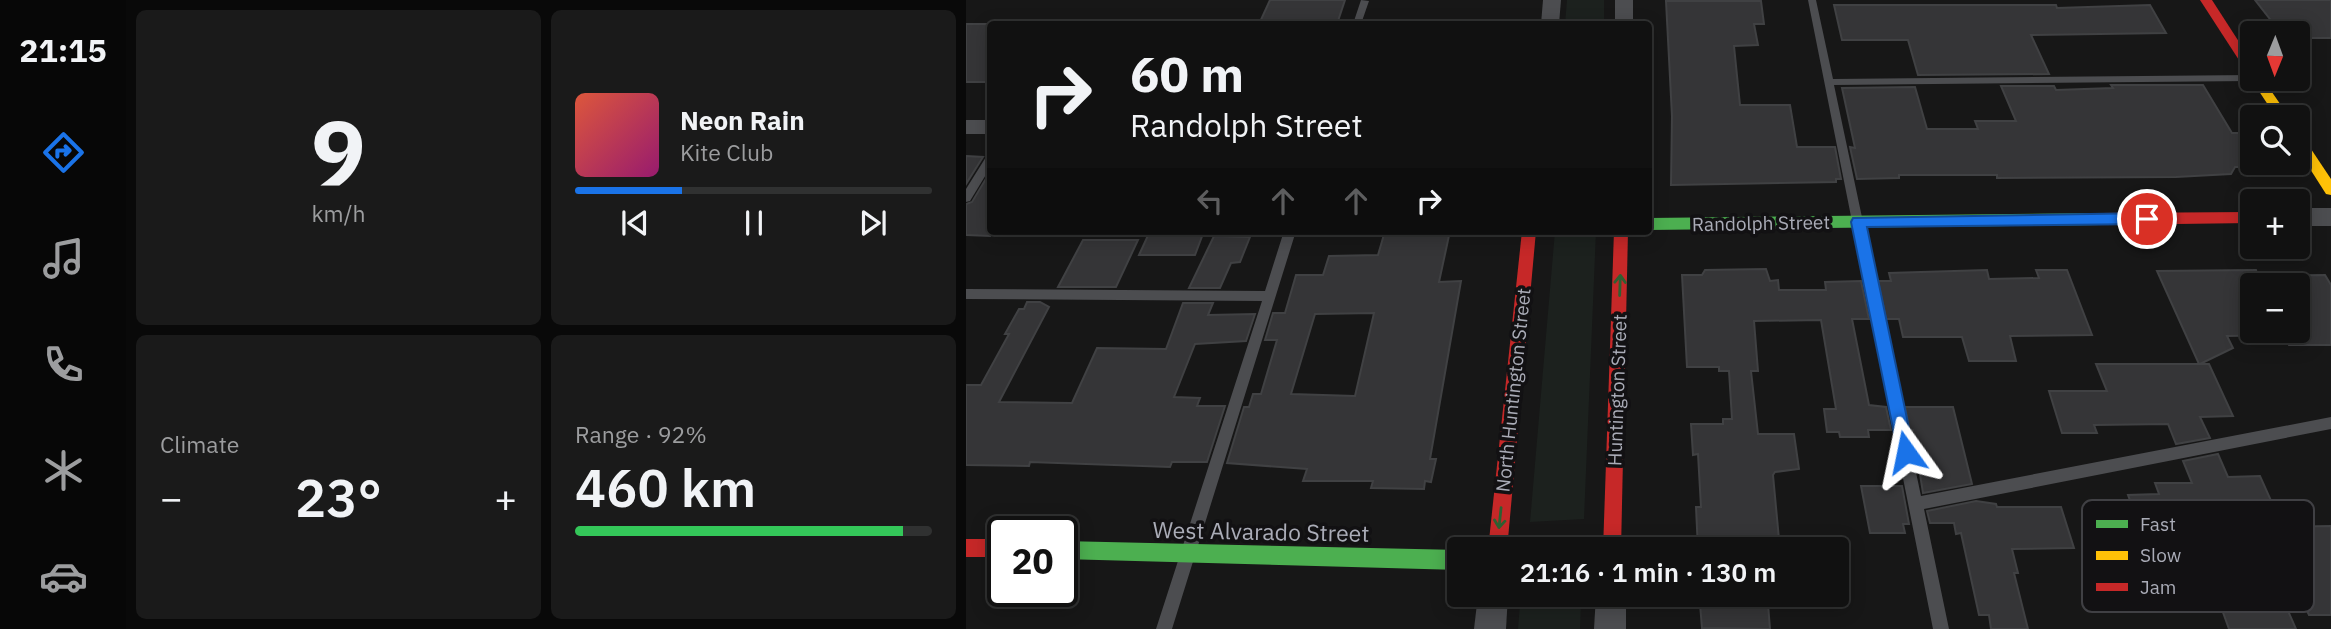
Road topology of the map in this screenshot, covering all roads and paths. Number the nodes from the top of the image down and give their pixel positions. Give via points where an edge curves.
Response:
1 (1552, 0) edge
2 (1624, 0) edge
3 (1812, 0) edge
4 (2206, 0) edge
5 (1365, 1) edge
6 (1358, 21) edge
7 (1550, 21) edge
8 (1624, 21) edge
9 (2240, 52) edge
10 (2240, 78) edge
11 (1829, 82) junction
12 (966, 127) edge
13 (987, 127) edge
14 (2310, 158) edge
15 (987, 165) edge
16 (2331, 190) edge
17 (966, 198) edge
18 (2310, 217) edge
19 (2331, 217) edge
20 (2240, 218) edge
21 (1859, 222) junction
22 (1652, 224) edge
23 (1289, 235) edge
24 (1529, 235) edge
25 (1622, 235) edge
26 (966, 294) edge
27 (1269, 296) junction
28 (2331, 422) edge
29 (1916, 504) junction
30 (1498, 537) edge
31 (1612, 537) edge
32 (966, 548) edge
33 (987, 548) edge
34 (1078, 550) edge
35 (1188, 553) junction
36 (1447, 560) edge
37 (1492, 607) edge
38 (1611, 607) edge
39 (1164, 629) edge
40 (1490, 629) edge
41 (1610, 629) edge
42 (1941, 629) edge

1 - 7 street
2 - 8 street
3 - 11 lane
4 - 9 street
5 - 6 lane
10 - 11 lane
11 - 21 lane
12 - 13 street
14 - 16 street
15 - 17 lane
18 - 19 street
20 - 21 street, Randolph Street
21 - 22 street, Randolph Street
21 - 29 lane
23 - 27 lane
24 -> 30 street, North Huntington Street
31 -> 25 street, Huntington Street
26 - 27 lane
27 - 35 lane
28 - 29 lane
29 - 42 lane
32 - 33 street
34 - 35 street, West Alvarado Street
35 - 36 street, West Alvarado Street
35 - 39 lane
37 - 40 street
38 - 41 street

